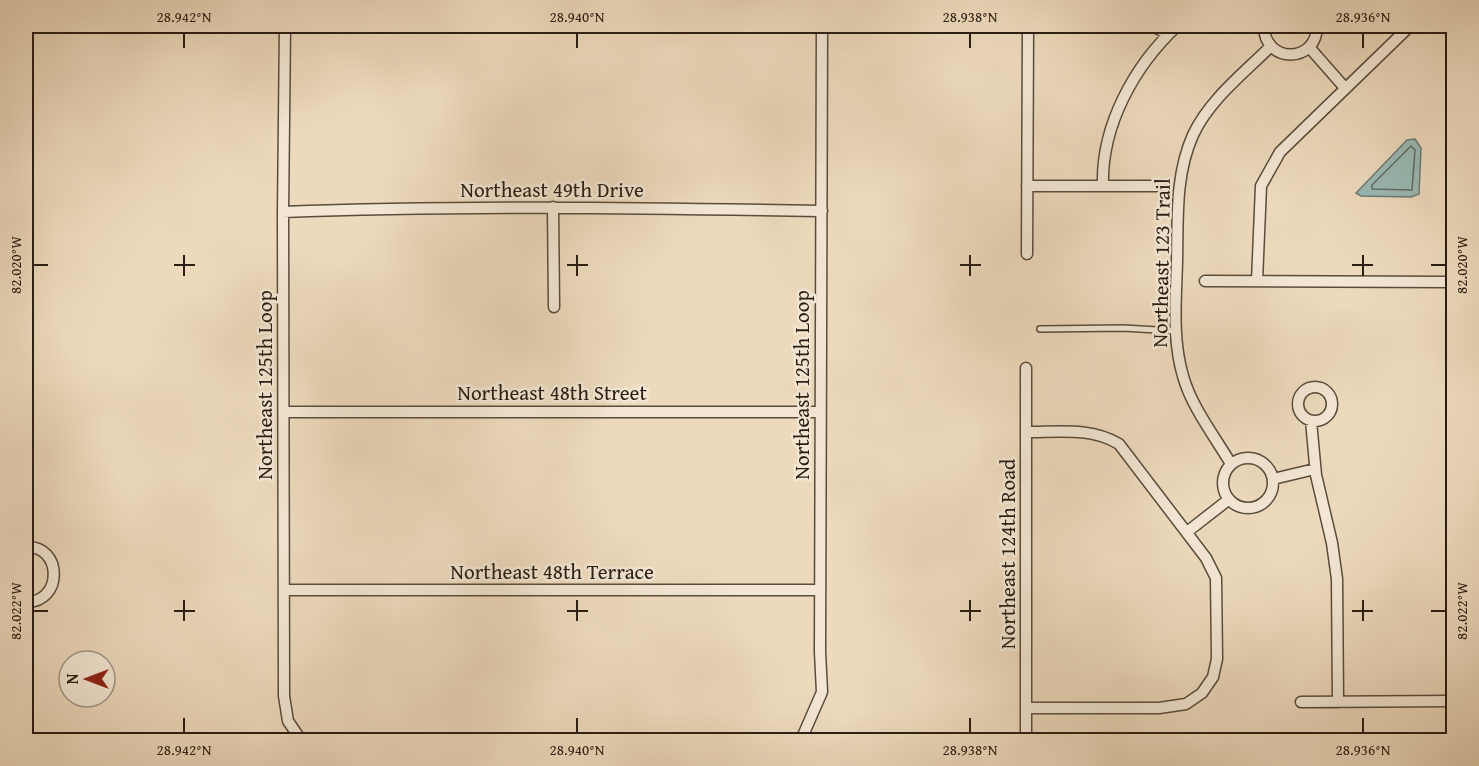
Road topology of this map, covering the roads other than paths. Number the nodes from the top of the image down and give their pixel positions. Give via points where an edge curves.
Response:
1 (285, 26) edge
2 (822, 26) edge
3 (1028, 26) edge
4 (1153, 26) edge
5 (1177, 26) edge
6 (1264, 26) edge
7 (1317, 26) edge
8 (1410, 26) edge
9 (1168, 34) junction
10 (1271, 46) junction
11 (1309, 47) junction
12 (1345, 88) junction
13 (1027, 186) junction
14 (1103, 186) junction
15 (1157, 186) dead end
16 (553, 207) junction
17 (822, 211) junction
18 (283, 212) junction
19 (1027, 254) dead end
20 (1205, 281) dead end
21 (1257, 281) junction
22 (1454, 282) edge
23 (554, 307) dead end
24 (1040, 329) dead end
25 (1177, 331) junction
26 (1026, 368) dead end
27 (284, 412) junction
28 (820, 412) junction
29 (1311, 421) dead end
30 (1026, 432) junction
31 (1231, 464) junction
32 (1315, 470) junction
33 (1273, 479) junction
34 (1228, 500) junction
35 (1186, 532) junction
36 (26, 547) edge
37 (284, 590) junction
38 (820, 590) junction
39 (26, 602) edge
40 (1454, 701) edge
41 (1301, 702) dead end
42 (1338, 702) junction
43 (1026, 708) junction
44 (301, 741) edge
45 (801, 741) edge
46 (1026, 741) edge

1 - 18 street, Northeast 125th Loop
2 - 17 street, Northeast 125th Loop
3 - 13 street
4 - 9 street
5 - 9 street
6 - 10 street
7 - 11 street
8 - 12 street
9 - 14 street via 1138,72 1120,107 1108,138
10 - 11 street via 1294,55
10 - 25 street, Northeast 123 Trail via 1225,91 1193,134 1182,168 1177,207
11 - 12 street
12 - 21 street via 1280,152 1261,186
13 - 14 street
13 - 19 street
14 - 15 street
16 - 17 street, Northeast 49th Drive
16 - 18 street, Northeast 49th Drive
16 - 23 street
17 - 28 street, Northeast 125th Loop
18 - 27 street, Northeast 125th Loop
20 - 21 street
21 - 22 street
24 - 25 lane
25 - 31 street, Northeast 123 Trail via 1183,378
26 - 30 street, Northeast 124th Road
27 - 28 street, Northeast 48th Street
27 - 37 street, Northeast 125th Loop
28 - 38 street, Northeast 125th Loop
29 - 32 street
30 - 35 street via 1105,435 1119,444
30 - 43 street, Northeast 124th Road
31 - 33 street via 1245,458 1260,461
31 - 34 street via 1222,485
32 - 33 street
32 - 42 street via 1337,579
33 - 34 street via 1271,494 1262,505 1240,508
34 - 35 street
35 - 43 street via 1216,578 1217,660 1213,677 1202,693 1186,704 1159,708
36 - 39 street via 40,549 55,571 55,580 46,595
37 - 38 street, Northeast 48th Terrace
37 - 44 street, Northeast 125th Loop via 284,696 288,721
38 - 45 street, Northeast 125th Loop via 822,692
40 - 42 street
41 - 42 street
43 - 46 street, Northeast 124th Road

